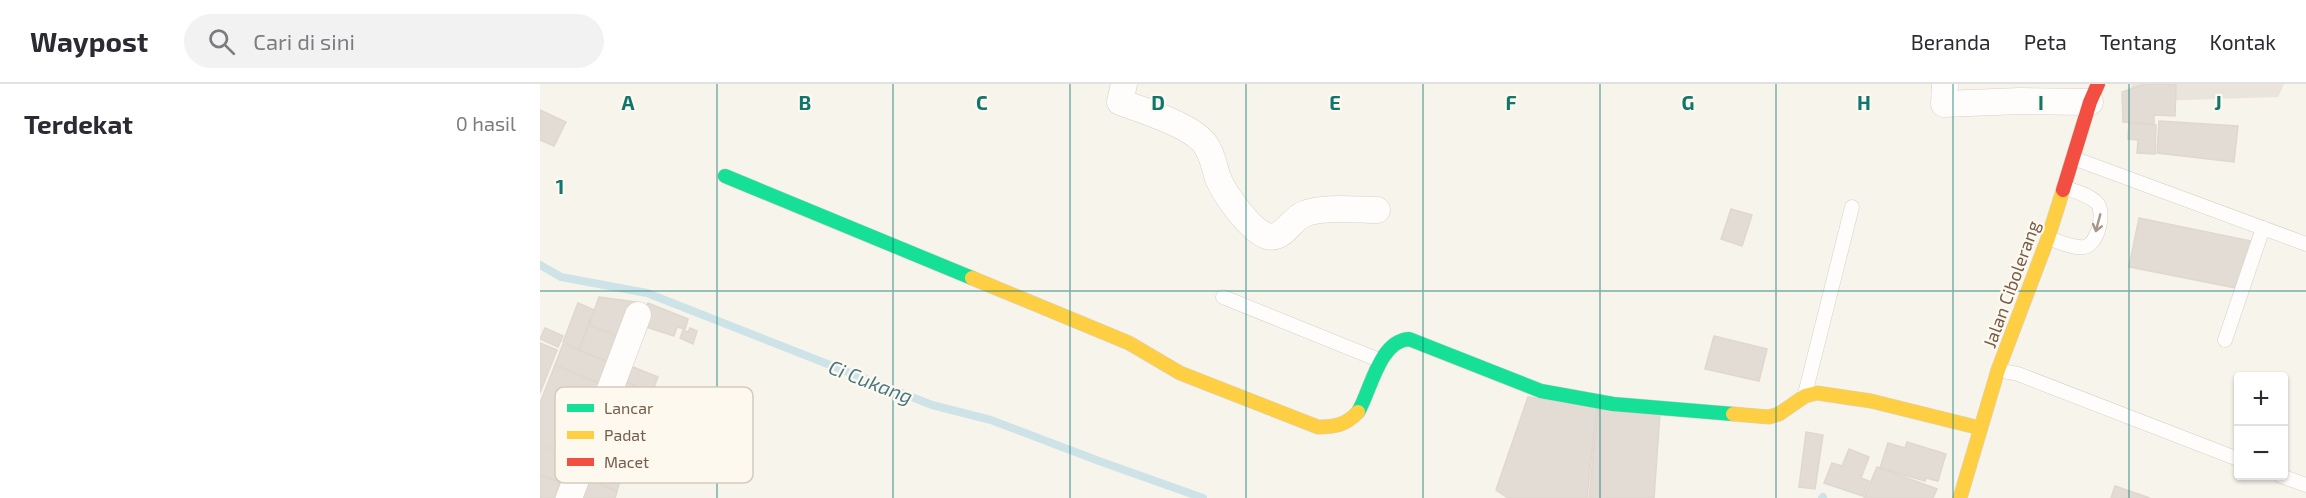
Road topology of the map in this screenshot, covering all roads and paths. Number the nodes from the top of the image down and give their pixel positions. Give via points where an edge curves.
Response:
1 (1124, 84) edge
2 (1945, 84) edge
3 (2094, 93) edge
4 (2073, 158) junction
5 (725, 176) dead end
6 (2064, 187) junction
7 (1852, 207) dead end
8 (1377, 210) dead end
9 (2263, 228) junction
10 (2048, 238) junction
11 (2306, 244) edge
12 (1223, 297) dead end
13 (638, 315) dead end
14 (2225, 340) dead end
15 (1379, 360) junction
16 (1998, 370) junction
17 (610, 387) edge
18 (1805, 396) junction
19 (1980, 428) junction
20 (2234, 457) edge
21 (2288, 479) edge
22 (574, 483) edge
23 (2306, 485) edge
24 (568, 498) edge
25 (1960, 498) edge

1 - 8 street via 1120,102 1154,113 1204,143 1231,202 1266,236 1276,237 1305,213
2 - 3 street via 1944,104
3 - 4 street, Jalan Cibolerang
4 - 6 street, Jalan Cibolerang
4 - 9 lane
5 - 15 street via 1129,343 1180,373 1317,427 1331,428 1357,415
6 - 10 street, Jalan Cibolerang
6 -> 10 lane via 2096,201 2101,216 2088,247
7 - 18 lane
9 - 11 lane
9 - 14 lane
10 - 16 street, Jalan Cibolerang
12 - 15 lane
13 - 17 street
15 - 18 street via 1396,341 1409,339 1540,391 1671,410 1769,417
16 - 19 street, Jalan Cibolerang
16 - 20 lane via 2018,374
18 - 19 street via 1817,393 1871,401
19 - 25 street, Jalan Cibolerang
21 - 23 lane
22 - 24 street

